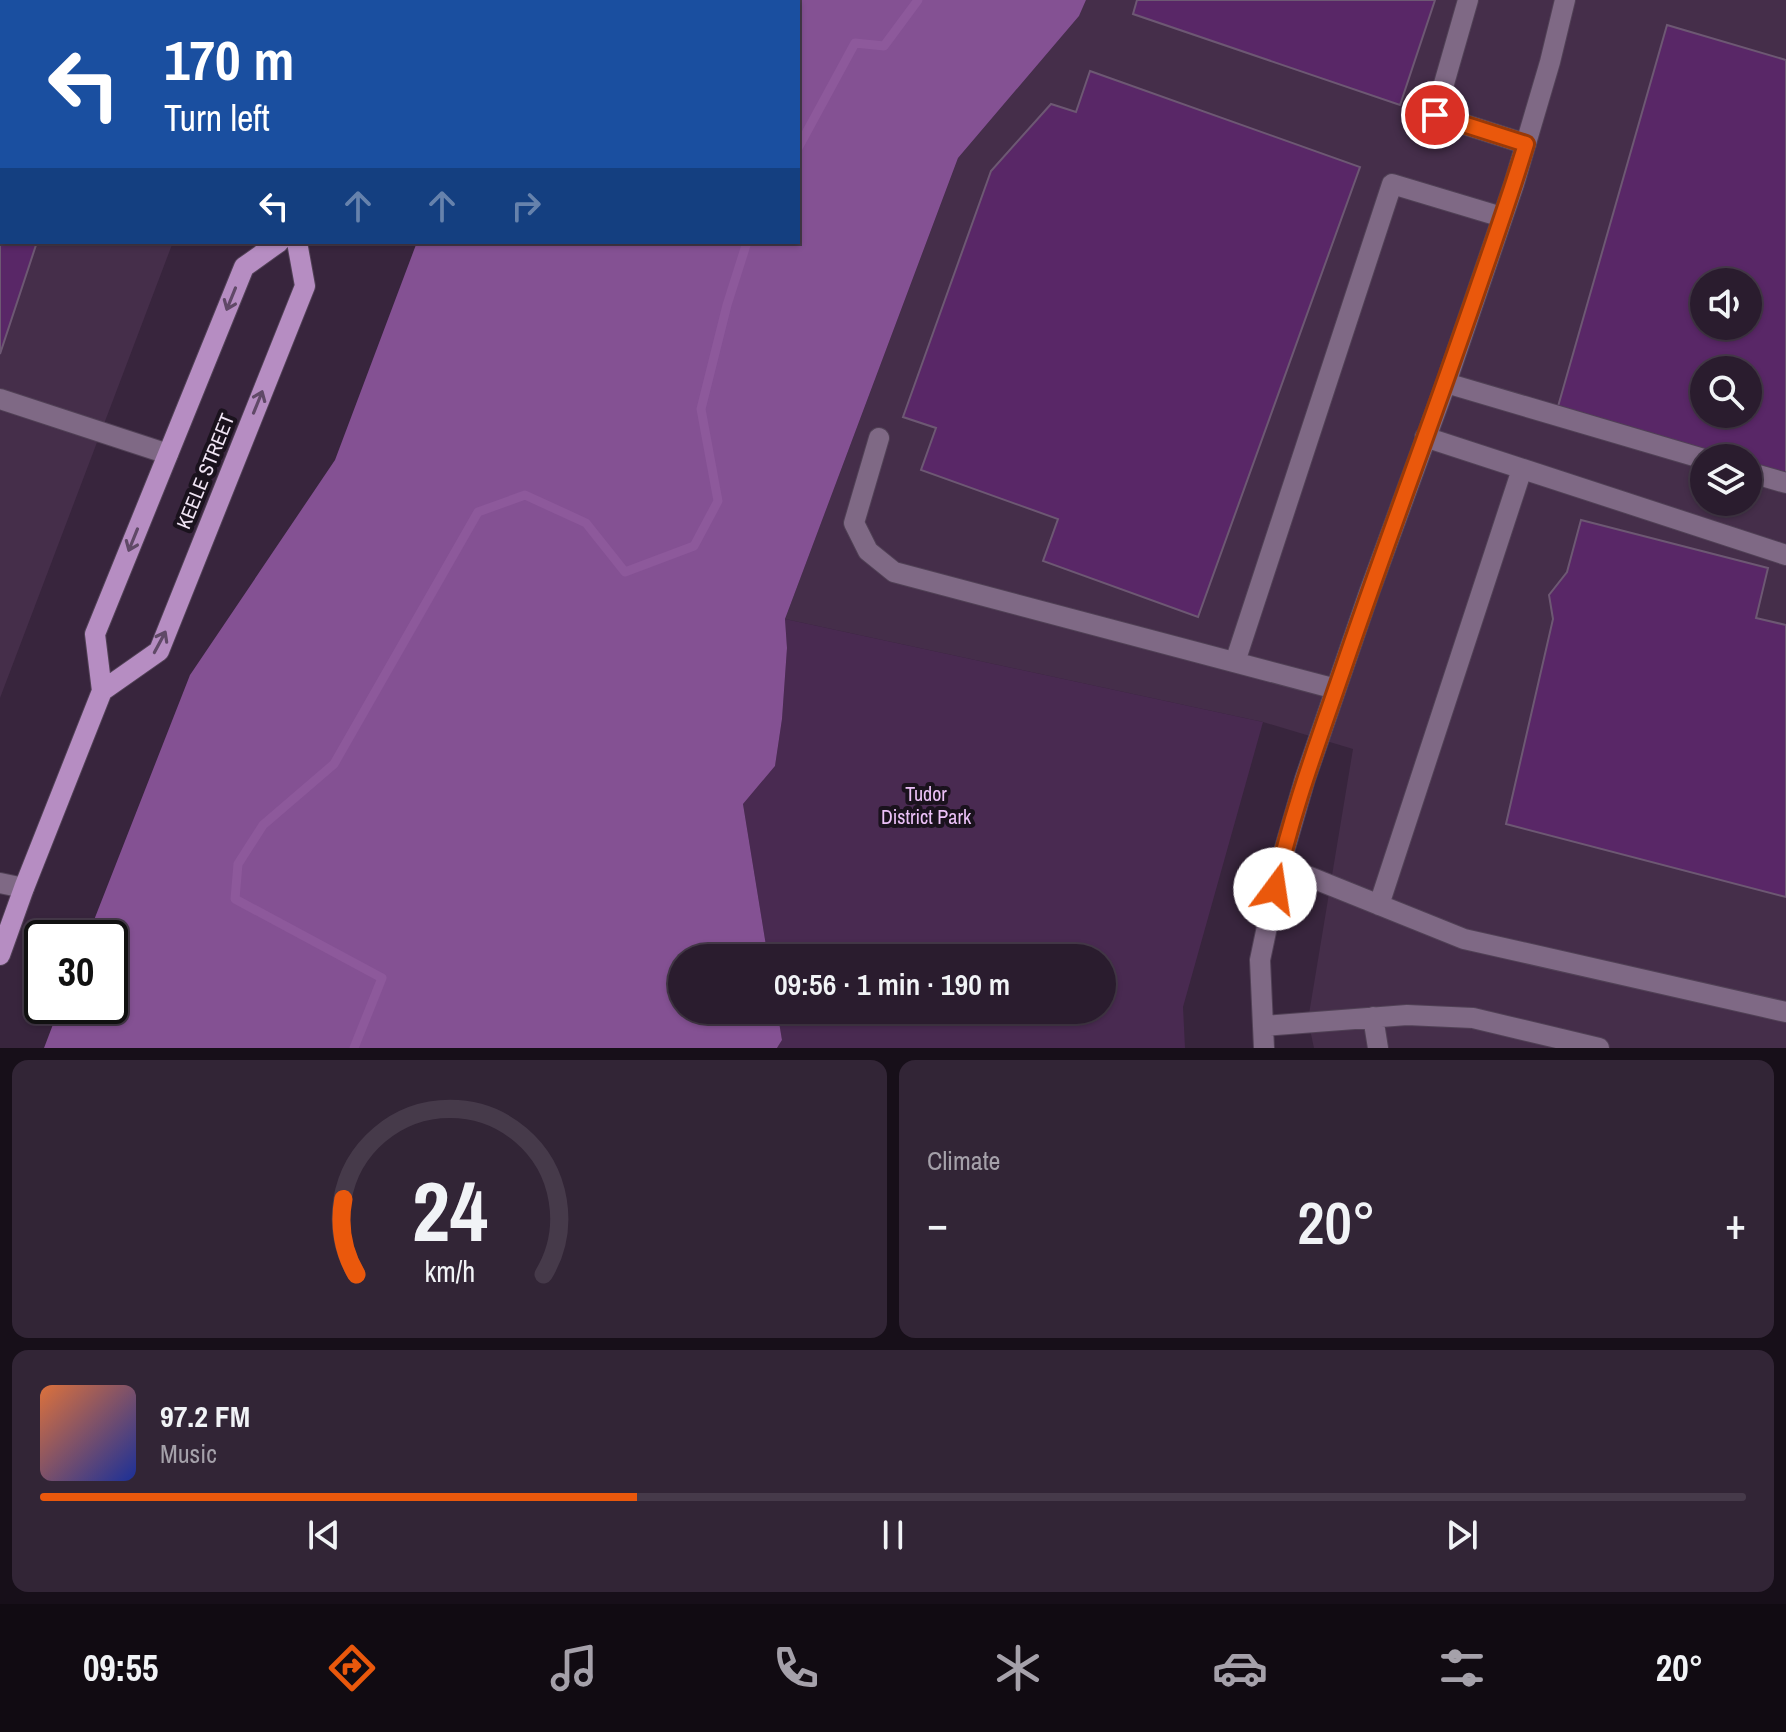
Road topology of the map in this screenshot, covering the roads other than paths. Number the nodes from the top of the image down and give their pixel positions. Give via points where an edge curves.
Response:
1 (1468, 0) edge
2 (1565, 0) edge
3 (1526, 144) junction
4 (1502, 217) junction
5 (276, 244) edge
6 (297, 244) edge
7 (1446, 383) junction
8 (0, 399) edge
9 (1425, 437) junction
10 (879, 438) dead end
11 (168, 454) junction
12 (1690, 455) edge
13 (1522, 469) junction
14 (1762, 476) edge
15 (1786, 483) edge
16 (1786, 555) edge
17 (1235, 662) junction
18 (1336, 689) junction
19 (102, 691) junction
20 (1280, 865) junction
21 (0, 883) edge
22 (24, 888) junction
23 (1379, 905) junction
24 (0, 955) edge
25 (1786, 1012) edge
26 (1373, 1017) junction
27 (1263, 1026) junction
28 (1264, 1048) edge
29 (1378, 1048) edge
30 (1599, 1048) edge

1 - 3 street via 1435,115
2 - 3 street
3 - 4 street
4 - 7 street
4 - 17 street via 1392,184
5 -> 11 main road, KEELE STREET via 244,267
19 -> 6 main road, KEELE STREET via 159,651 305,286
7 - 9 street
7 - 12 street
8 - 11 street
9 - 13 street
9 - 18 street
10 - 17 street via 854,523 868,551 894,572
11 -> 19 main road, KEELE STREET via 95,634
13 - 16 street
13 - 23 street
14 - 15 street
17 - 18 street
18 - 20 street
19 - 22 main road, KEELE STREET
20 - 23 street
20 - 27 street via 1260,960
21 - 22 street
22 - 24 main road, KEELE STREET
23 - 25 street via 1464,939
26 - 27 street
26 - 29 street
26 - 30 street via 1473,1018
27 - 28 street

